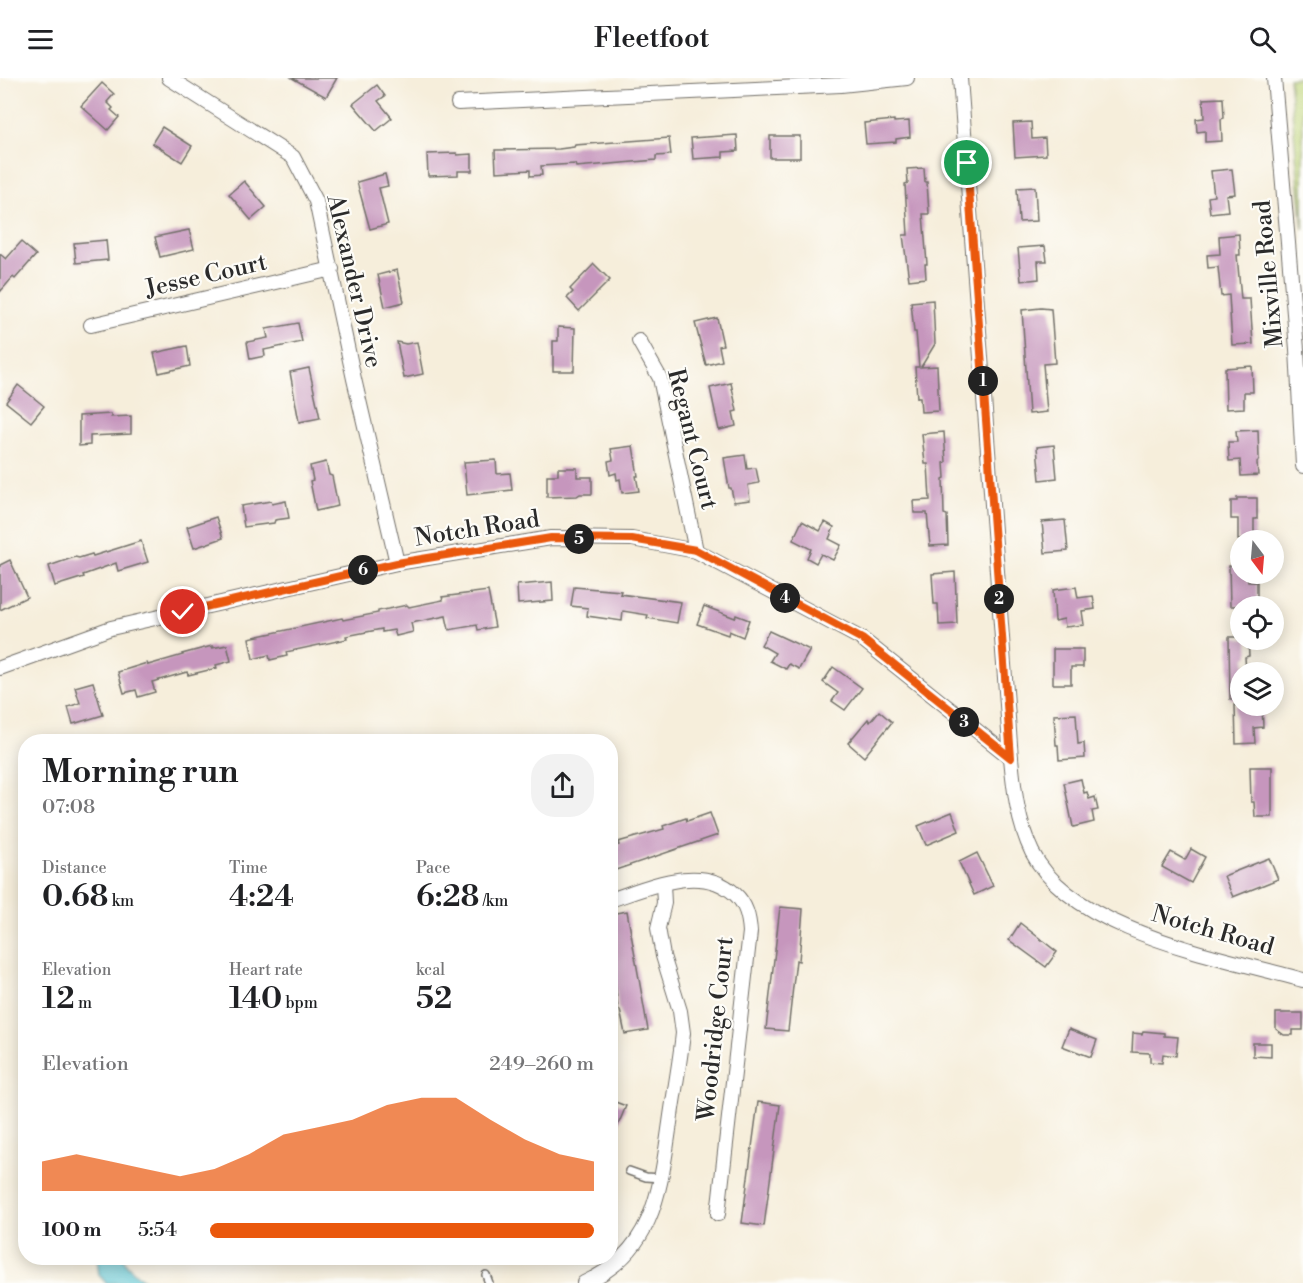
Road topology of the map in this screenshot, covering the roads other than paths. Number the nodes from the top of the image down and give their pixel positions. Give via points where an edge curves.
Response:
1 (168, 78) edge
2 (907, 78) edge
3 (960, 78) edge
4 (1274, 78) edge
5 (458, 103) dead end
6 (332, 269) junction
7 (91, 325) dead end
8 (639, 341) dead end
9 (1303, 466) edge
10 (696, 550) junction
11 (397, 563) junction
12 (0, 668) edge
13 (1011, 758) junction
14 (663, 884) junction
15 (618, 898) edge
16 (1303, 980) edge
17 (629, 1171) dead end
18 (662, 1178) junction
19 (718, 1214) dead end
20 (618, 1262) edge
21 (615, 1265) edge
22 (486, 1275) dead end
23 (489, 1283) edge
24 (584, 1283) edge

1 - 6 street, Alexander Drive via 293,157 316,201
2 - 5 street via 841,85
3 - 13 street
4 - 9 street, Mixville Road via 1298,349
6 - 7 street, Jesse Court
6 - 11 street, Alexander Drive
8 - 10 street, Regant Court via 660,378
10 - 11 street, Notch Road via 632,539 551,538
10 - 13 street, Notch Road via 862,639
11 - 12 street, Notch Road via 111,628
13 - 16 street, Notch Road via 1020,816 1033,852 1058,887 1107,919 1176,947
14 - 15 street, Woodridge Court
14 - 18 street, Woodridge Court via 664,903 658,928 683,1033
14 - 19 street, Woodridge Court via 687,879 716,882 736,895 748,914
17 - 18 lane
18 - 20 street, Woodridge Court via 651,1216 637,1241
21 - 24 street, Woodridge Court
22 - 23 lane

